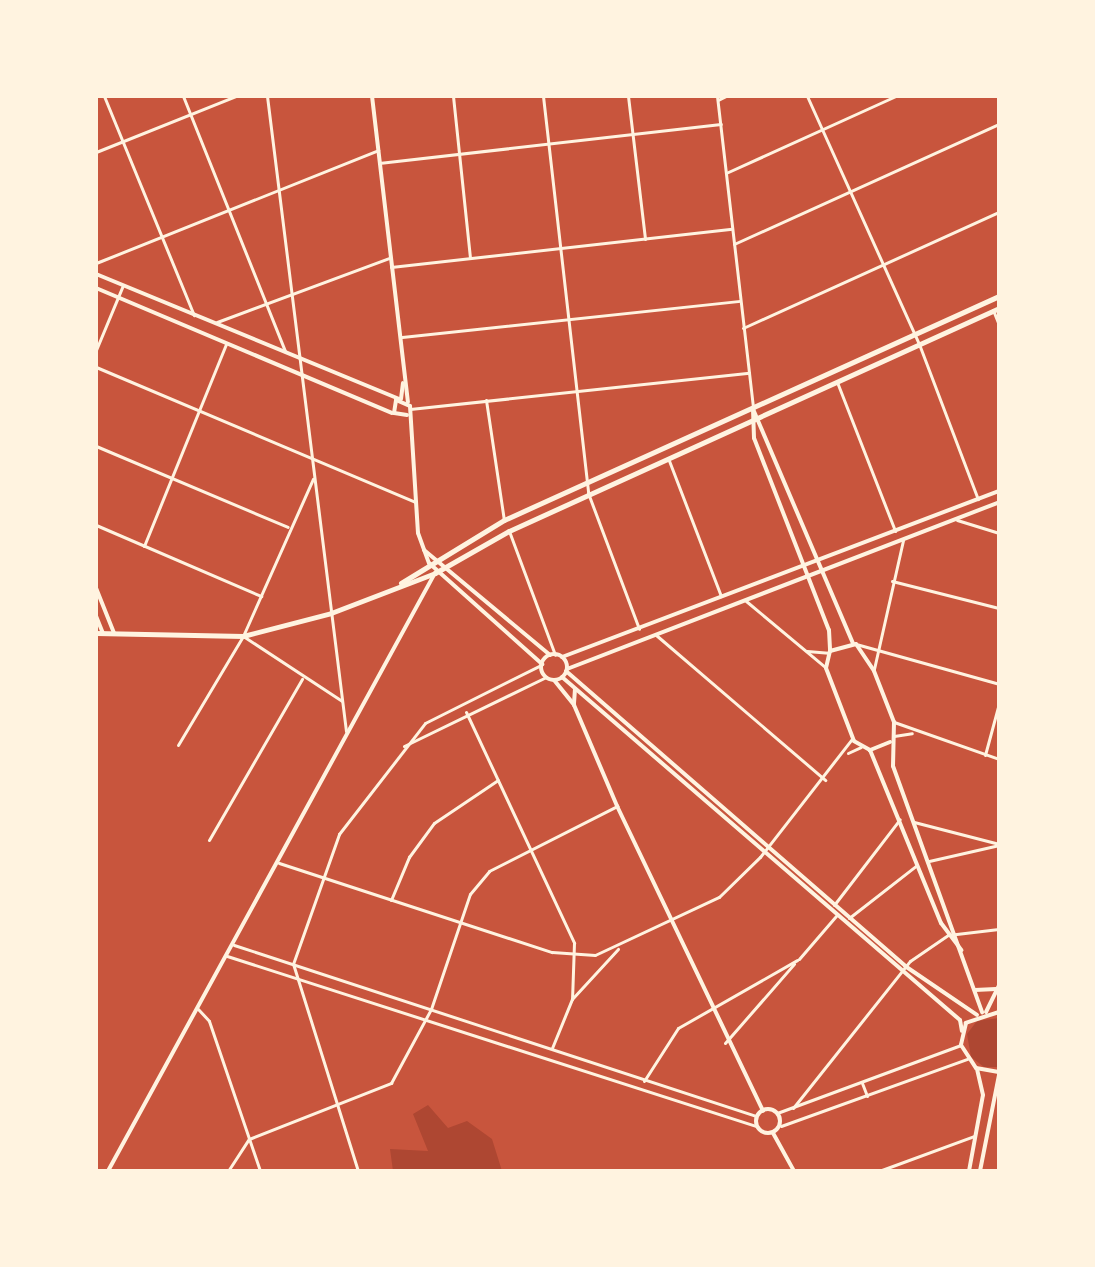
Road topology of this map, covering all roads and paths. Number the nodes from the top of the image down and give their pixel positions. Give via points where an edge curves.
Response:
1 (104, 96) edge
2 (183, 96) edge
3 (236, 96) edge
4 (267, 96) edge
5 (372, 96) edge
6 (453, 96) edge
7 (543, 96) edge
8 (628, 96) edge
9 (726, 96) edge
10 (807, 96) edge
11 (896, 96) edge
12 (718, 98) edge
13 (190, 113) junction
14 (721, 124) junction
15 (999, 124) edge
16 (822, 129) junction
17 (633, 134) junction
18 (122, 141) junction
19 (549, 144) junction
20 (378, 150) junction
21 (96, 152) edge
22 (460, 154) junction
23 (379, 163) junction
24 (726, 173) junction
25 (280, 189) junction
26 (850, 191) junction
27 (229, 210) junction
28 (999, 212) edge
29 (732, 229) junction
30 (160, 237) junction
31 (645, 239) junction
32 (734, 244) junction
33 (560, 248) junction
34 (390, 257) junction
35 (470, 257) junction
36 (96, 263) edge
37 (883, 265) junction
38 (391, 267) junction
39 (96, 274) edge
40 (123, 285) junction
41 (96, 288) edge
42 (294, 293) junction
43 (999, 296) edge
44 (118, 297) junction
45 (740, 301) junction
46 (266, 304) junction
47 (996, 309) edge
48 (194, 315) junction
49 (568, 318) junction
50 (213, 324) junction
51 (999, 325) edge
52 (743, 328) junction
53 (915, 334) junction
54 (399, 338) junction
55 (226, 344) junction
56 (919, 344) junction
57 (96, 350) edge
58 (286, 354) junction
59 (302, 361) junction
60 (96, 367) edge
61 (749, 373) junction
62 (303, 375) junction
63 (404, 380) junction
64 (837, 382) junction
65 (575, 390) junction
66 (400, 399) junction
67 (486, 400) junction
68 (408, 402) junction
69 (410, 409) junction
70 (753, 409) junction
71 (199, 411) junction
72 (394, 413) junction
73 (406, 416) junction
74 (759, 418) junction
75 (751, 421) junction
76 (96, 446) edge
77 (668, 458) junction
78 (312, 459) junction
79 (172, 478) junction
80 (313, 479) junction
81 (588, 482) junction
82 (999, 491) edge
83 (588, 493) junction
84 (978, 499) junction
85 (416, 502) junction
86 (999, 502) edge
87 (953, 519) junction
88 (504, 520) junction
89 (96, 525) edge
90 (290, 528) junction
91 (509, 531) junction
92 (895, 531) junction
93 (999, 533) edge
94 (903, 540) junction
95 (144, 546) junction
96 (423, 548) junction
97 (436, 559) junction
98 (814, 562) junction
99 (429, 563) junction
100 (804, 566) junction
101 (444, 567) junction
102 (435, 573) junction
103 (818, 573) junction
104 (808, 577) junction
105 (892, 581) junction
106 (400, 583) junction
107 (96, 588) edge
108 (261, 596) junction
109 (721, 597) junction
110 (746, 600) junction
111 (999, 608) edge
112 (331, 613) junction
113 (96, 616) edge
114 (639, 629) junction
115 (100, 633) edge
116 (114, 633) junction
117 (656, 635) junction
118 (243, 636) junction
119 (855, 644) junction
120 (877, 648) junction
121 (807, 651) junction
122 (829, 652) junction
123 (553, 655) junction
124 (562, 657) junction
125 (542, 665) junction
126 (826, 668) junction
127 (566, 670) junction
128 (874, 671) junction
129 (546, 677) junction
130 (562, 677) junction
131 (302, 679) junction
132 (554, 680) junction
133 (999, 684) edge
134 (575, 689) junction
135 (342, 701) junction
136 (999, 703) edge
137 (574, 705) junction
138 (466, 712) junction
139 (894, 722) junction
140 (912, 733) junction
141 (894, 736) junction
142 (348, 737) junction
143 (853, 738) junction
144 (890, 742) junction
145 (178, 745) dead end
146 (404, 746) junction
147 (861, 747) junction
148 (870, 750) junction
149 (848, 753) junction
150 (985, 755) junction
151 (999, 759) edge
152 (498, 780) junction
153 (825, 780) junction
154 (617, 806) junction
155 (900, 819) junction
156 (913, 822) junction
157 (209, 840) dead end
158 (999, 844) edge
159 (529, 845) junction
160 (768, 848) junction
161 (763, 854) junction
162 (927, 861) junction
163 (279, 863) junction
164 (917, 865) junction
165 (323, 878) junction
166 (391, 900) junction
167 (834, 905) junction
168 (836, 916) junction
169 (849, 918) junction
170 (460, 923) junction
171 (670, 923) junction
172 (999, 929) edge
173 (956, 932) junction
174 (948, 935) junction
175 (234, 945) junction
176 (620, 946) junction
177 (962, 951) junction
178 (227, 956) junction
179 (578, 958) junction
180 (797, 960) junction
181 (293, 964) junction
182 (905, 966) junction
183 (900, 973) junction
184 (294, 978) junction
185 (999, 986) edge
186 (975, 990) junction
187 (572, 999) junction
188 (950, 1000) junction
189 (946, 1008) junction
190 (198, 1009) junction
191 (431, 1009) junction
192 (710, 1012) junction
193 (999, 1012) edge
194 (982, 1013) junction
195 (426, 1022) junction
196 (962, 1031) junction
197 (725, 1043) junction
198 (961, 1045) junction
199 (551, 1050) junction
200 (967, 1059) junction
201 (976, 1068) junction
202 (999, 1074) edge
203 (644, 1081) junction
204 (862, 1083) junction
205 (867, 1096) junction
206 (337, 1107) junction
207 (793, 1108) junction
208 (763, 1111) junction
209 (777, 1113) junction
210 (756, 1116) junction
211 (756, 1126) junction
212 (781, 1126) junction
213 (773, 1133) junction
214 (974, 1136) junction
215 (249, 1139) junction
216 (108, 1171) edge
217 (228, 1171) edge
218 (260, 1171) edge
219 (358, 1171) edge
220 (794, 1171) edge
221 (879, 1171) edge
222 (969, 1171) edge
223 (980, 1171) edge

1 - 18 street
2 - 13 street
3 - 13 street
4 - 25 street
5 - 20 street
6 - 22 street
7 - 19 street
8 - 17 street
9 - 12 street
10 - 16 street
11 - 16 street
12 - 14 street
13 - 18 street
13 - 27 street
14 - 17 street
14 - 24 street
15 - 26 street
16 - 24 street
16 - 26 street
17 - 19 street
17 - 31 street
18 - 21 street
18 - 30 street
19 - 22 street
19 - 33 street
20 - 23 street
20 - 25 street
22 - 23 street
22 - 35 street
23 - 34 street
24 - 29 street
25 - 27 street
25 - 42 street
26 - 32 street
26 - 37 street
27 - 30 street
27 - 46 street
28 - 37 street
29 - 31 street
29 - 32 street
30 - 36 street
30 - 48 street
31 - 33 street
32 - 45 street
33 - 35 street
33 - 49 street
34 - 38 street
34 - 42 street
35 - 38 street
37 - 52 street
37 - 53 street
38 - 54 street
39 - 40 street
40 - 44 street
40 - 48 street
41 - 44 street
42 - 46 street
42 - 59 street
43 - 53 main road
44 - 55 street
44 - 57 street
45 - 49 street
45 - 52 street
46 - 50 street
46 - 58 street
47 - 51 street
47 - 56 main road
48 - 50 street
49 - 54 street
49 - 65 street
50 - 58 street
52 - 61 street
53 - 56 street
53 - 70 main road
54 - 63 street
55 - 62 street
55 - 71 street
56 - 64 main road
56 - 84 street
58 - 59 street
59 - 62 street
59 - 66 street
60 - 71 street
61 - 65 street
61 - 70 street
62 - 72 street
62 - 78 street
63 - 66 street
63 - 68 street
64 - 74 main road
64 - 92 street
65 - 67 street
65 - 81 street
66 - 68 street
66 - 72 street
67 - 69 street
67 - 88 street
68 - 69 street
69 - 73 street
70 - 74 street
70 - 75 street
70 - 81 main road
71 - 78 street
71 - 79 street
72 - 73 street
73 - 85 street
74 - 75 main road
74 - 98 street
75 - 77 main road
75 - 100 street
76 - 79 street
77 - 83 main road
77 - 109 street
78 - 80 street
78 - 85 street
79 - 90 street
79 - 95 street
80 - 90 street
80 - 112 street
81 - 83 street
81 - 88 main road
82 - 84 street
83 - 91 main road
83 - 114 street
84 - 92 street
85 - 96 street
86 - 87 street
87 - 93 street
87 - 94 street
88 - 97 main road
89 - 95 street
90 - 108 street
91 - 101 main road
91 - 123 street
92 - 98 street
94 - 103 street
94 - 105 street
95 - 108 street
96 - 97 street
96 - 99 street
97 - 99 main road
97 - 101 street
98 - 100 street
98 - 103 street
99 - 102 street
99 - 106 main road
100 - 104 street
100 - 109 street
101 - 102 main road
101 - 123 street
102 - 106 main road
102 - 125 street
102 - 142 street
103 - 104 street
103 - 119 street
104 - 110 street
104 - 122 street
105 - 111 street
105 - 120 street
106 - 112 main road
107 - 116 street
108 - 118 street
109 - 114 street
110 - 117 street
110 - 121 street
112 - 118 main road
112 - 135 street
113 - 115 street
114 - 124 street
115 - 116 main road
116 - 118 main road
117 - 127 street
117 - 153 street
118 - 131 street
118 - 145 street
119 - 120 street
119 - 122 street
119 - 128 street
120 - 128 street
120 - 133 street
121 - 122 street
121 - 126 street
122 - 126 street
123 - 124 street
123 - 125 street
124 - 127 street
125 - 129 street
125 - 146 street via 444,711
126 - 143 street
127 - 130 street
127 - 160 street
128 - 139 street
129 - 132 street
129 - 138 street
130 - 132 street
130 - 134 street
131 - 135 street
131 - 157 street
132 - 137 street
134 - 137 street
134 - 161 street
135 - 142 street
136 - 150 street
137 - 154 street
138 - 146 street
138 - 152 street
139 - 140 street
139 - 141 street
140 - 141 street
140 - 150 street
141 - 144 street
142 - 163 street
143 - 147 street
143 - 149 street
144 - 148 street
144 - 156 street
146 - 165 street via 353,811
147 - 148 street
147 - 149 street
148 - 155 street
149 - 153 street
150 - 151 street
152 - 159 street
152 - 166 street via 434,823 409,857
153 - 160 street
154 - 159 street
154 - 171 street
155 - 164 street
155 - 167 street
156 - 158 street
156 - 162 street
158 - 162 street
159 - 170 street via 489,871
159 - 179 street
160 - 161 street
160 - 167 street
161 - 168 street
161 - 171 street via 719,897
162 - 173 street
163 - 165 street
163 - 175 street
164 - 169 street
164 - 174 street
165 - 166 street
165 - 181 street
166 - 170 street
167 - 169 street
168 - 180 street
168 - 183 street
169 - 182 street
170 - 179 street
170 - 191 street
171 - 176 street
171 - 192 street
172 - 173 street
173 - 174 street
173 - 177 street
174 - 177 street
174 - 182 street
175 - 178 street
175 - 181 street
176 - 179 street
176 - 187 street
177 - 186 street
178 - 184 street
178 - 190 street
179 - 187 street
180 - 192 street
180 - 197 street
181 - 184 street
181 - 191 street
182 - 183 street
182 - 188 street
183 - 189 street
183 - 207 street
184 - 195 street
184 - 206 street
185 - 186 street
185 - 194 street
186 - 194 street
187 - 199 street
188 - 189 street via 953,1007
188 - 194 street
189 - 196 street
190 - 215 street via 209,1021
190 - 216 street
191 - 195 street
191 - 199 street
192 - 197 street
192 - 203 street via 678,1028
193 - 194 street
194 - 196 street
195 - 206 street via 391,1083
195 - 211 street
196 - 198 street
197 - 208 street
198 - 200 street
198 - 204 street
199 - 203 street
200 - 201 street
200 - 205 street
201 - 202 street
201 - 214 street via 983,1095
202 - 223 street
203 - 210 street
204 - 205 street
204 - 207 street
205 - 212 street
206 - 215 street
206 - 219 street
207 - 209 street
208 - 209 street
208 - 210 street
209 - 212 street
210 - 211 street
211 - 213 street
212 - 213 street
213 - 220 street
214 - 221 street
214 - 222 street
215 - 217 street
215 - 218 street

